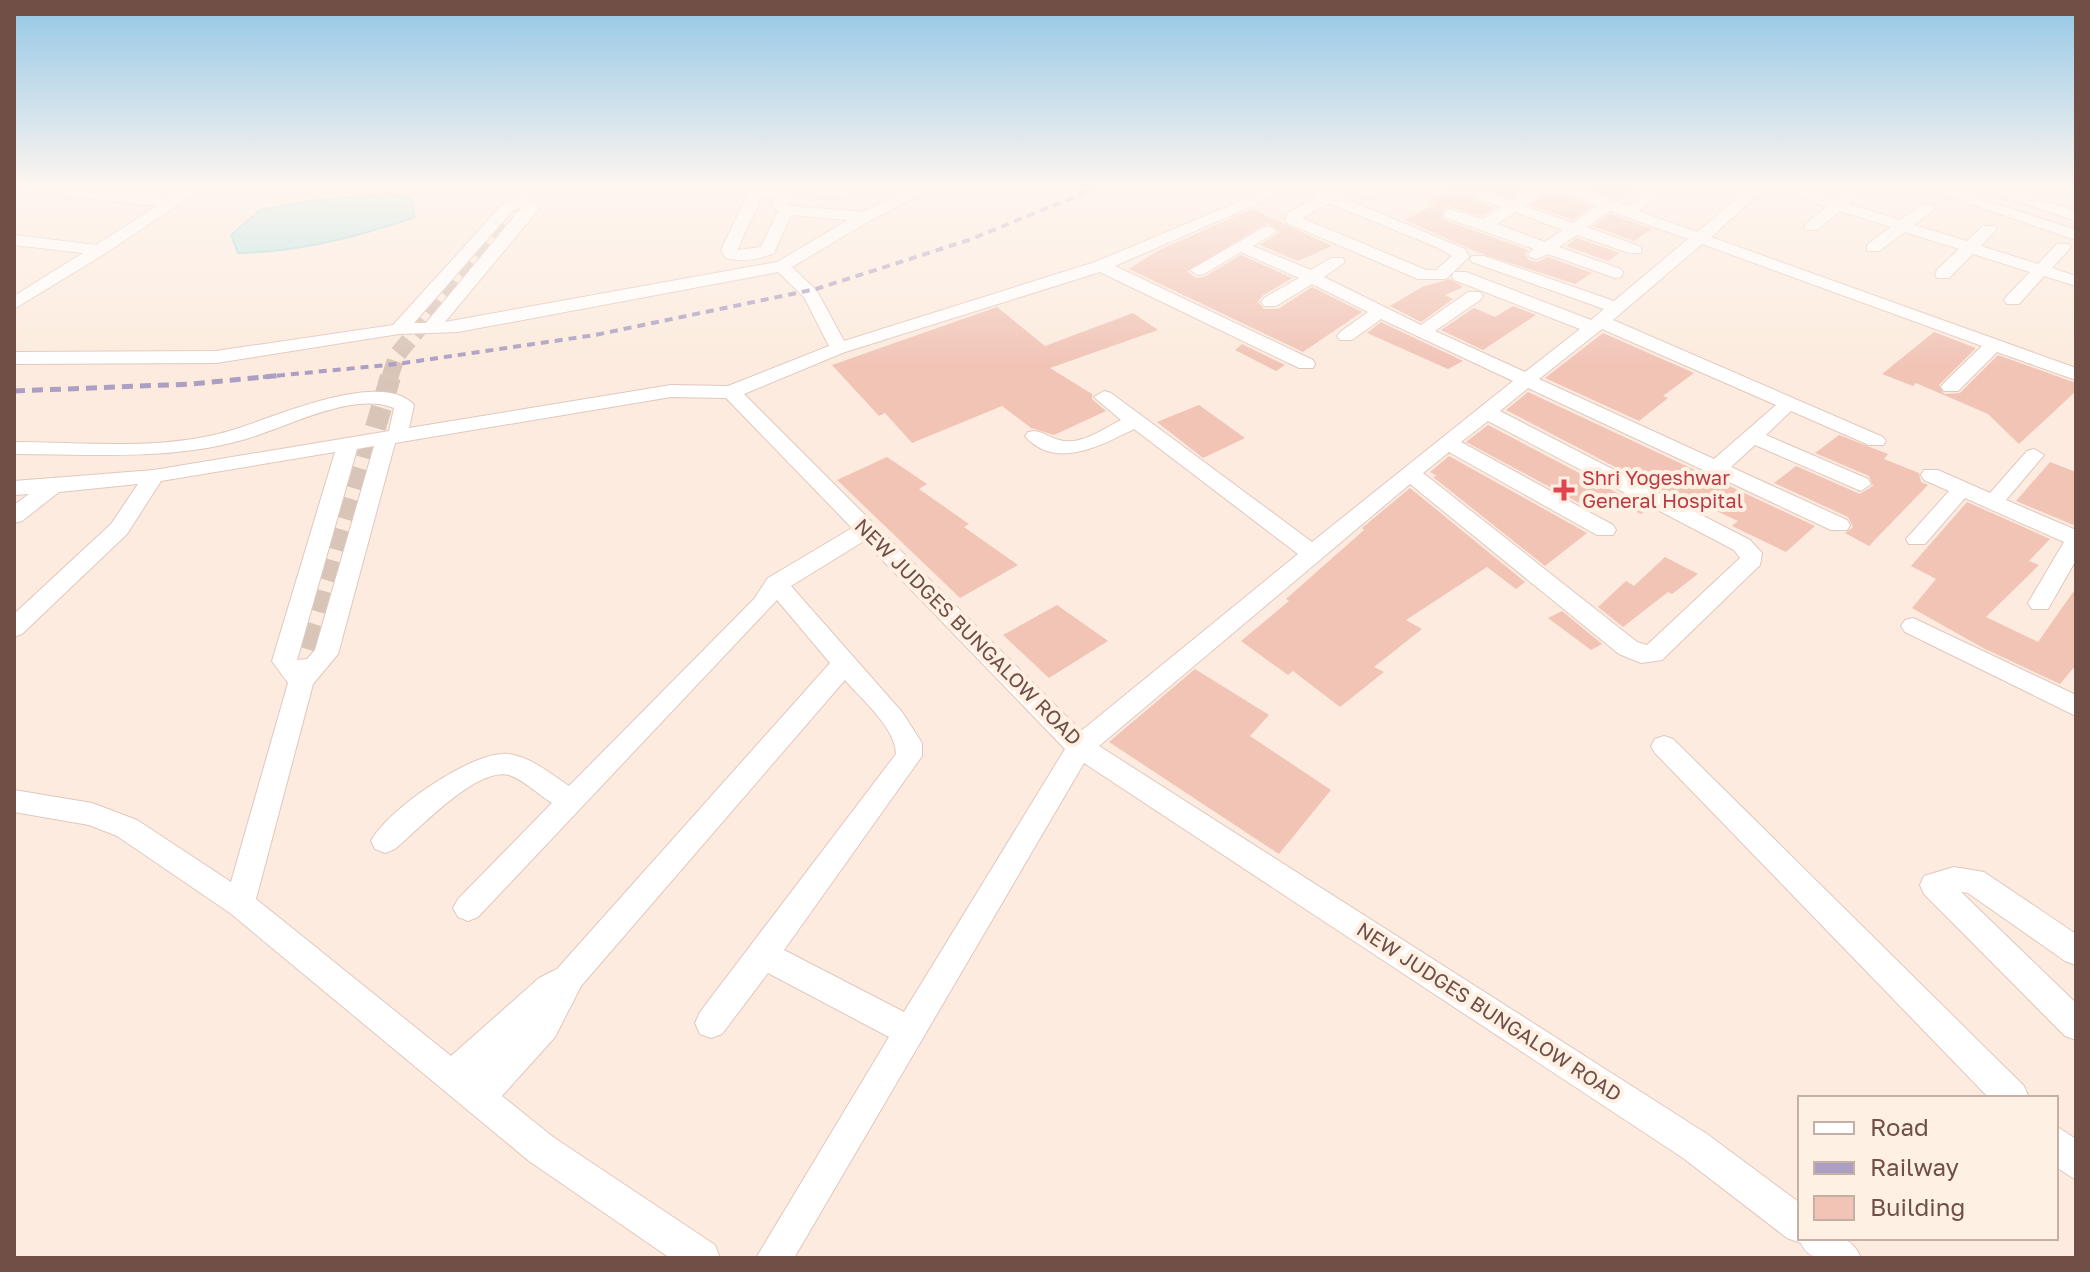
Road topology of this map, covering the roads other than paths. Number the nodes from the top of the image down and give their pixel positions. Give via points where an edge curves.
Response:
1 (77, 247) edge
2 (104, 247) edge
3 (472, 247) edge
4 (499, 247) edge
5 (736, 247) edge
6 (814, 247) edge
7 (1145, 247) edge
8 (1238, 247) edge
9 (1243, 247) edge
10 (1358, 247) edge
11 (1449, 247) edge
12 (1627, 247) edge
13 (1688, 247) edge
14 (1733, 247) edge
15 (1733, 247) edge
16 (2064, 247) edge
17 (1547, 248) joint
18 (1970, 248) joint
19 (100, 250) junction
20 (1635, 250) dead end
21 (1478, 259) dead end
22 (1337, 262) dead end
23 (1520, 263) dead end
24 (782, 266) junction
25 (1101, 266) junction
26 (1198, 270) dead end
27 (2043, 271) junction
28 (1615, 273) dead end
29 (1943, 274) dead end
30 (1460, 276) dead end
31 (1312, 277) junction
32 (707, 281) junction
33 (2076, 281) edge
34 (1560, 288) junction
35 (1474, 296) dead end
36 (2013, 300) dead end
37 (1270, 302) dead end
38 (14, 304) edge
39 (1540, 307) junction
40 (1382, 310) junction
41 (1603, 319) junction
42 (399, 329) junction
43 (430, 329) junction
44 (1422, 332) junction
45 (1346, 336) dead end
46 (1995, 344) junction
47 (839, 348) junction
48 (14, 358) edge
49 (1306, 364) dead end
50 (2076, 371) edge
51 (1528, 378) junction
52 (1951, 387) dead end
53 (731, 392) junction
54 (1104, 397) dead end
55 (1789, 403) junction
56 (1486, 412) junction
57 (1135, 421) junction
58 (1035, 436) dead end
59 (1752, 436) junction
60 (392, 437) junction
61 (1876, 441) dead end
62 (1447, 443) junction
63 (348, 444) junction
64 (14, 448) edge
65 (2034, 455) dead end
66 (1718, 467) junction
67 (1410, 473) junction
68 (1931, 475) dead end
69 (154, 476) junction
70 (1861, 484) dead end
71 (53, 486) junction
72 (14, 488) edge
73 (1963, 488) junction
74 (1994, 501) junction
75 (14, 516) edge
76 (1839, 525) dead end
77 (866, 530) junction
78 (1605, 530) dead end
79 (1917, 539) dead end
80 (2076, 539) edge
81 (1313, 554) junction
82 (776, 584) junction
83 (2040, 603) dead end
84 (1913, 626) dead end
85 (14, 628) edge
86 (310, 650) tunnel mouth
87 (844, 664) junction
88 (301, 681) junction
89 (2076, 706) edge
90 (1664, 746) dead end
91 (1080, 747) junction
92 (14, 801) edge
93 (571, 802) junction
94 (385, 841) dead end
95 (240, 904) junction
96 (468, 908) dead end
97 (2076, 951) edge
98 (763, 955) junction
99 (568, 979) junction
100 (711, 1023) dead end
101 (2076, 1025) edge
102 (910, 1031) junction
103 (454, 1075) junction
104 (2010, 1096) edge
105 (479, 1097) junction
106 (2058, 1145) edge
107 (2076, 1163) edge
108 (1798, 1223) edge
109 (1820, 1240) edge
110 (702, 1258) edge
111 (774, 1258) edge
112 (1843, 1258) edge

1 - 19 street
2 - 19 street
3 - 42 street
4 - 43 street
5 - 32 street
6 - 24 street
7 - 25 street
8 - 26 street
9 - 31 street
10 - 11 street via 1424,275 1440,275 1461,257
12 - 20 street
13 - 41 street
14 - 46 street
15 - 50 street
16 - 27 street
17 - 23 street
17 - 28 street
18 - 27 street
18 - 29 street
19 - 38 street
21 - 34 street
22 - 31 street
24 - 32 street
24 - 47 street via 811,295
25 - 47 street
25 - 49 street
27 - 33 street
27 - 36 street
30 - 39 street
31 - 37 street
31 - 40 street
32 - 43 street
34 - 39 street
34 - 41 street
35 - 44 street
39 - 41 street
40 - 44 street
40 - 45 street
41 - 51 street
41 - 55 street
42 - 43 street
42 - 48 street via 216,357
44 - 51 street
46 - 50 street
46 - 52 street
47 - 53 street
51 - 56 street
51 - 66 street
53 - 60 street via 671,391
53 - 77 street, NEW JUDGES BUNGALOW ROAD
54 - 57 street
55 - 59 street
55 - 61 street
56 - 62 street
56 - 67 street via 1742,545 1752,560 1653,654 1641,654
57 - 58 street via 1065,450
57 - 81 street
59 - 66 street
59 - 70 street
60 - 63 street
60 - 64 street via 404,405 365,398 206,443
60 - 88 street via 326,654
62 - 67 street
62 - 78 street
63 - 69 street
63 - 88 street via 284,661
65 - 74 street
66 - 76 street
67 - 81 street
68 - 73 street
69 - 71 street
69 - 85 street via 119,529
71 - 72 street
71 - 75 street
73 - 74 street
73 - 79 street
74 - 80 street
77 - 82 street
77 - 91 street, NEW JUDGES BUNGALOW ROAD
80 - 83 street
81 - 91 street
82 - 87 street
82 - 93 street via 762,605
84 - 89 street
86 - 88 street
87 - 98 street via 893,719 909,743 909,756
87 - 99 street
88 - 95 street
90 - 104 street
91 - 102 street
91 - 108 street, NEW JUDGES BUNGALOW ROAD via 1695,1146
92 - 95 street via 92,814 127,828
93 - 94 street via 511,764 493,764 473,770
93 - 96 street
95 - 103 street
97 - 101 street via 1974,881 1934,885
98 - 100 street
98 - 102 street
99 - 103 street via 550,988
99 - 105 street via 565,996 540,1031
102 - 111 street
103 - 105 street
105 - 110 street via 541,1149
106 - 107 street
109 - 112 street

